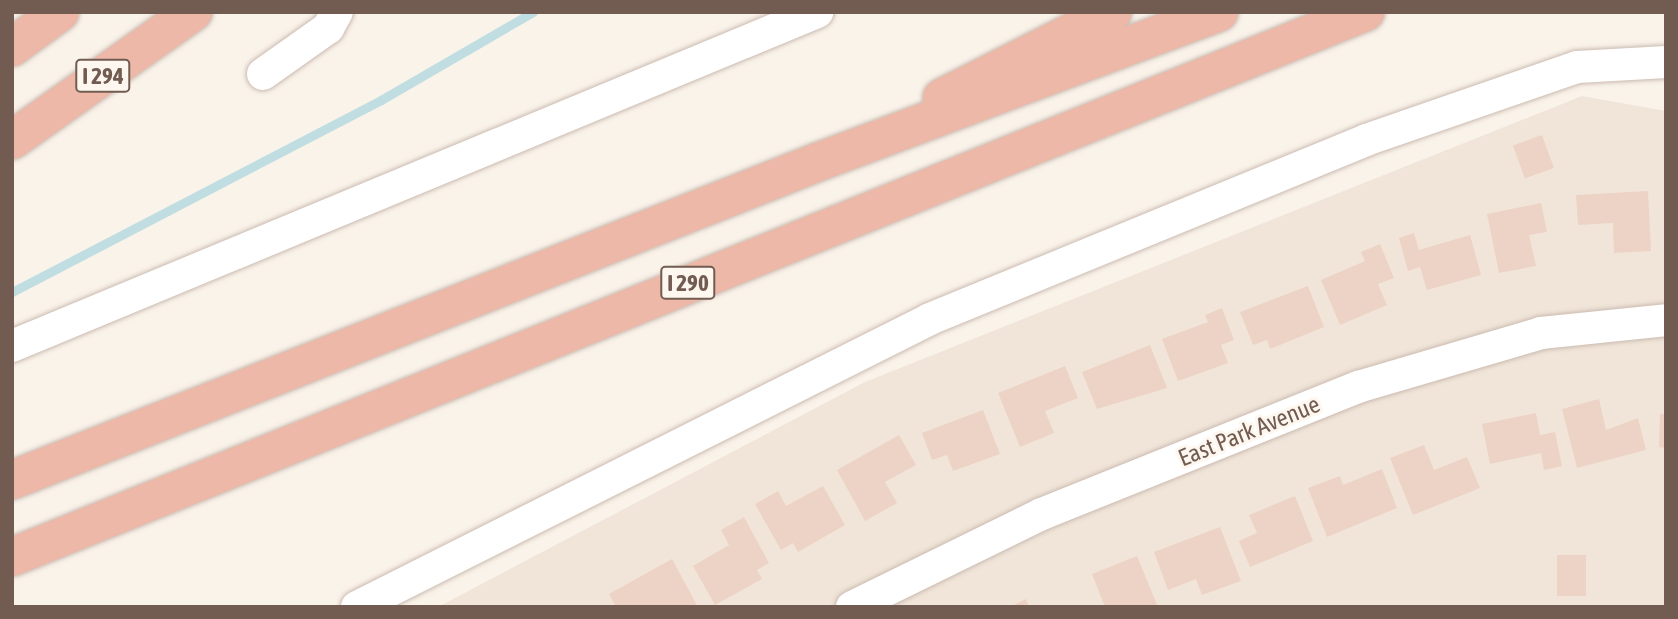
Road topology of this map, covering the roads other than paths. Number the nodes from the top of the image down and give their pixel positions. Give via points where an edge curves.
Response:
1 (60, 12) edge
2 (193, 12) edge
3 (337, 12) edge
4 (817, 12) edge
5 (1112, 12) edge
6 (1219, 12) edge
7 (1365, 12) edge
8 (12, 47) edge
9 (1666, 62) edge
10 (262, 74) dead end
11 (12, 140) edge
12 (818, 162) junction
13 (1666, 320) edge
14 (12, 346) edge
15 (12, 480) edge
16 (12, 557) edge
17 (357, 607) edge
18 (852, 607) edge

1 - 8 highway
2 - 11 highway, I 294
3 - 10 street via 328,28
4 - 14 street
5 - 12 highway
6 - 12 highway, I 290
7 - 16 highway, I 290
9 - 17 street via 1577,68 1366,139 930,319
12 - 15 highway, I 290
13 - 18 street, East Park Avenue via 1541,333 1358,387 1019,523

